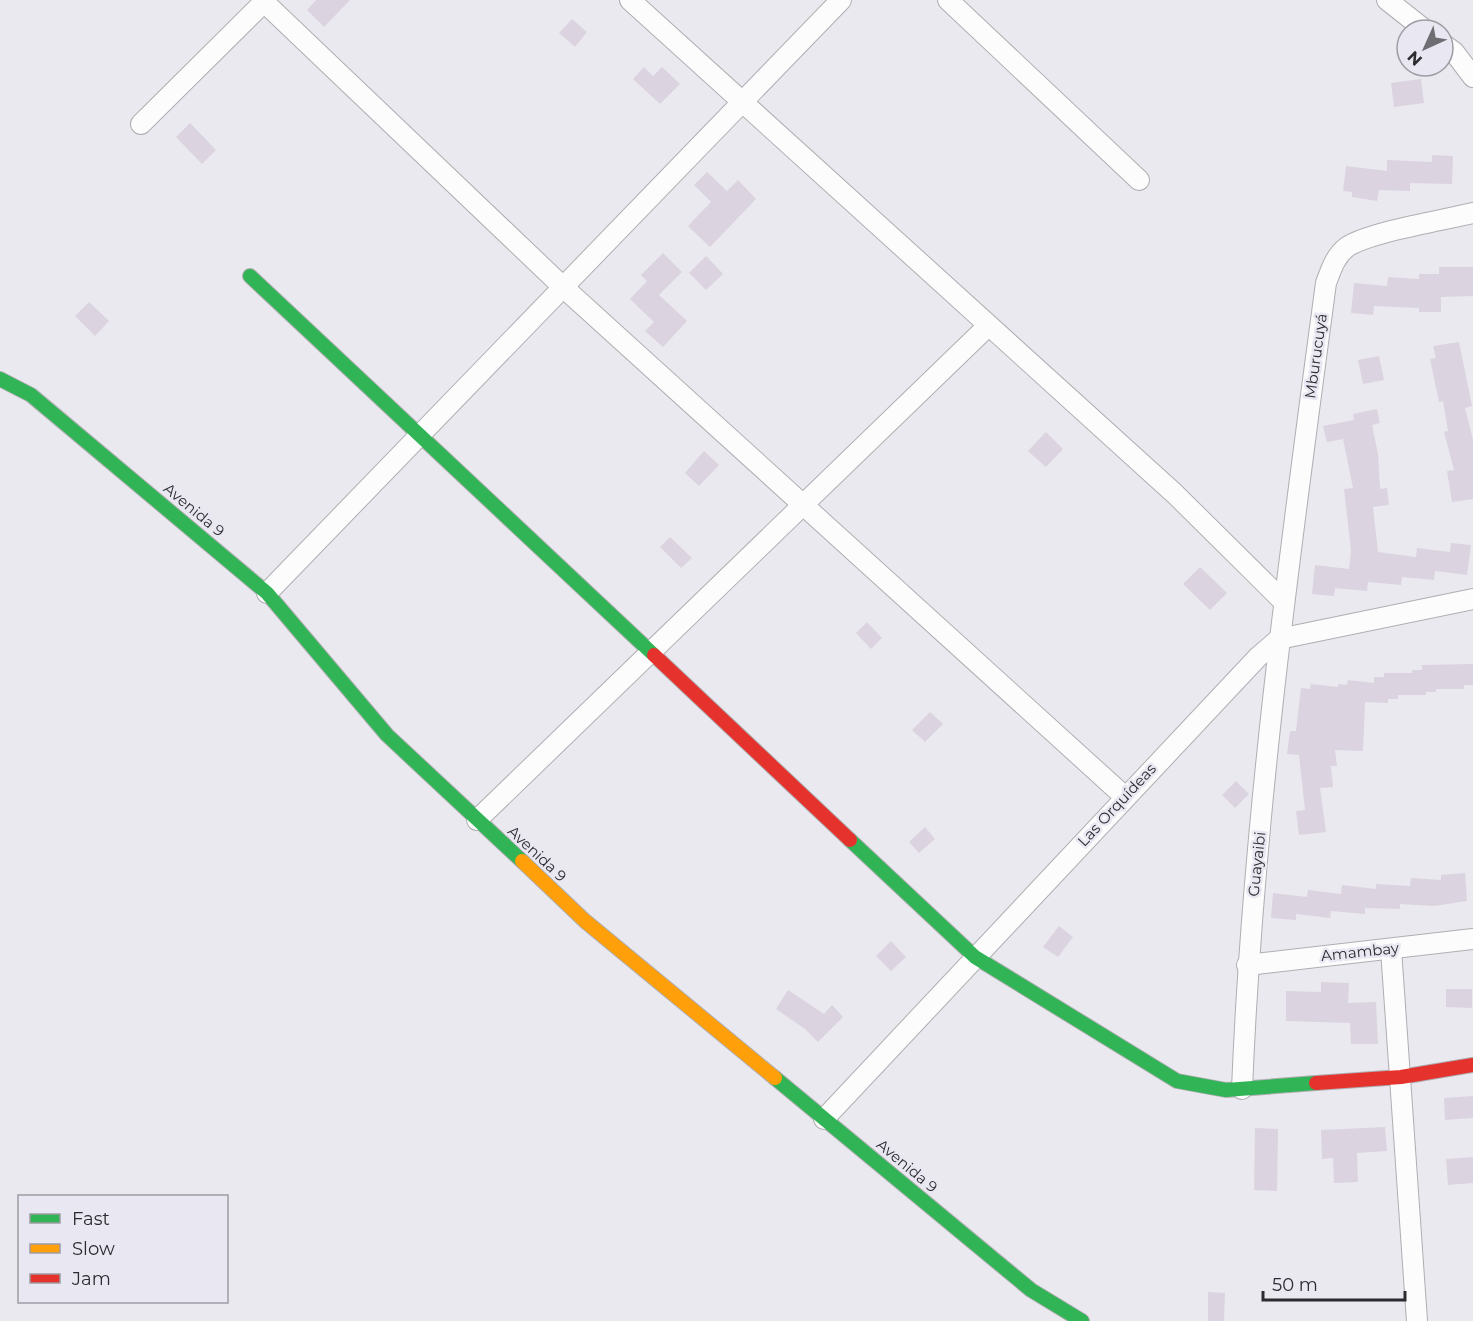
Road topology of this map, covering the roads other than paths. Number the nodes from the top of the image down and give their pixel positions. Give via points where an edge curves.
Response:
1 (630, 0) edge
2 (841, 0) edge
3 (948, 0) edge
4 (264, 1) edge
5 (1388, 2) edge
6 (1409, 18) edge
7 (1455, 53) edge
8 (1473, 76) edge
9 (742, 102) junction
10 (141, 124) dead end
11 (1139, 180) dead end
12 (1473, 213) edge
13 (250, 276) dead end
14 (563, 287) junction
15 (988, 326) junction
16 (0, 379) edge
17 (419, 435) junction
18 (804, 505) junction
19 (267, 593) junction
20 (1473, 599) edge
21 (1283, 601) junction
22 (1279, 639) junction
23 (651, 653) junction
24 (1124, 796) junction
25 (477, 820) junction
26 (1473, 939) edge
27 (1390, 949) junction
28 (975, 957) junction
29 (1247, 965) junction
30 (1473, 1065) edge
31 (1401, 1077) junction
32 (1242, 1089) junction
33 (824, 1119) junction
34 (1082, 1321) edge
35 (1417, 1321) edge

1 - 9 street
2 - 9 street
3 - 11 street
4 - 10 street
4 - 14 street
5 - 6 street
7 - 8 street
9 - 14 street
9 - 15 street
12 - 21 street, Mburucuyá via 1364,238 1346,248 1333,264 1326,283
13 - 17 street
14 - 17 street
14 - 18 street
15 - 18 street
15 - 21 street via 1175,494
16 - 19 street, Avenida 9 via 32,395
17 - 19 street
17 - 23 street
18 - 23 street
18 - 24 street
19 - 25 street, Avenida 9 via 387,735
20 - 22 street, Las Orquídeas
21 - 22 street, Mburucuyá
22 - 24 street, Las Orquídeas
22 - 29 street, Guayaibi
23 - 25 street
23 - 28 street
24 - 28 street, Las Orquídeas
25 - 33 street, Avenida 9 via 585,921
26 - 27 street, Amambay
27 - 29 street, Amambay
27 - 31 street
28 - 32 street via 1177,1081
28 - 33 street, Las Orquídeas
29 - 32 street, Guayaibi
30 - 31 street
31 - 32 street
31 - 35 street
33 - 34 street, Avenida 9 via 1031,1290

